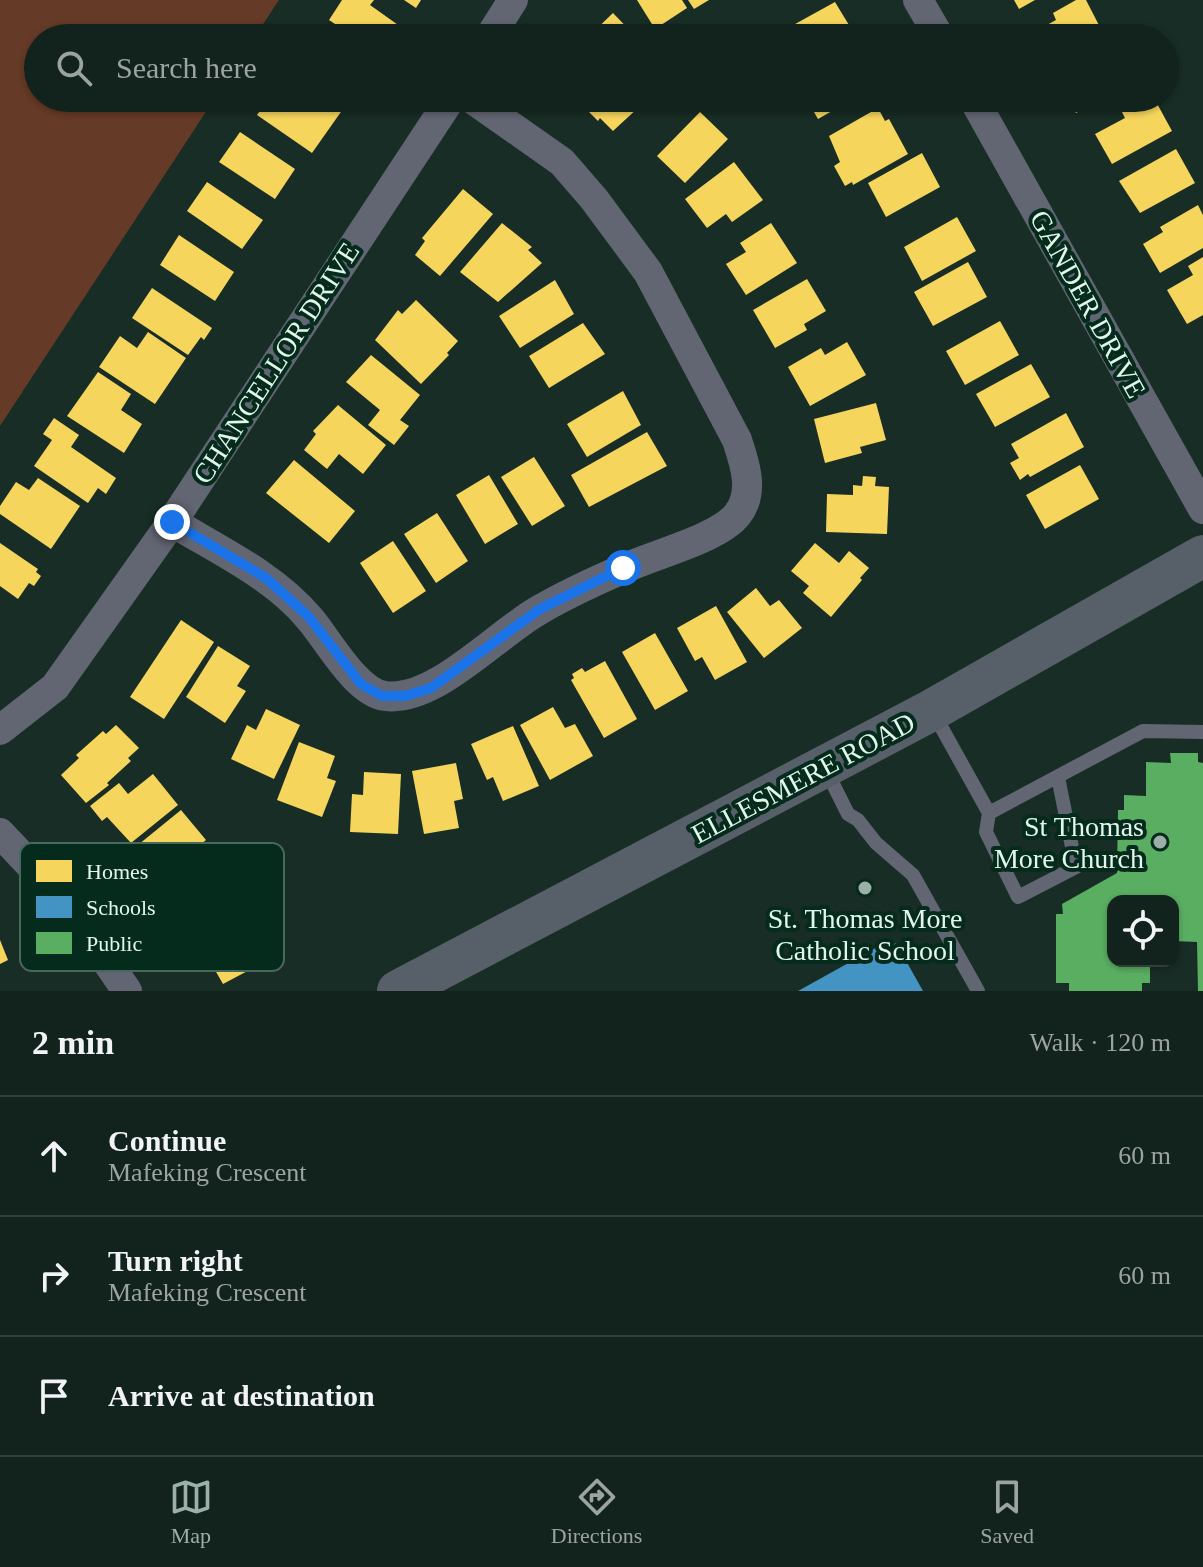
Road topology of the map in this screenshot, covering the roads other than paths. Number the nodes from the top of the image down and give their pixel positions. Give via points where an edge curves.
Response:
1 (513, 0) edge
2 (918, 0) edge
3 (498, 24) edge
4 (932, 24) edge
5 (442, 112) edge
6 (491, 112) edge
7 (981, 112) edge
8 (1203, 509) edge
9 (172, 522) junction
10 (1203, 556) edge
11 (932, 710) junction
12 (0, 730) edge
13 (1203, 732) edge
14 (824, 767) junction
15 (1058, 777) junction
16 (989, 813) junction
17 (0, 833) edge
18 (20, 854) edge
19 (113, 971) edge
20 (127, 991) edge
21 (398, 991) edge
22 (978, 991) edge

1 - 3 street
2 - 4 street
5 - 9 street, CHANCELLOR DRIVE
6 - 9 street via 562,162 648,272 737,440 747,469 747,497 738,514 722,529 623,568 540,609 431,688 405,696 382,696 361,684 308,616 266,578
7 - 8 street, GANDER DRIVE
9 - 12 street, CHANCELLOR DRIVE via 55,687
10 - 11 main road, ELLESMERE ROAD
11 - 14 main road, ELLESMERE ROAD
11 - 16 lane
13 - 15 lane via 1143,731
14 - 21 main road, ELLESMERE ROAD
14 - 22 lane via 848,814 913,875
15 - 16 lane
15 - 16 lane via 1076,867 1018,897 986,832
17 - 18 street
19 - 20 street

